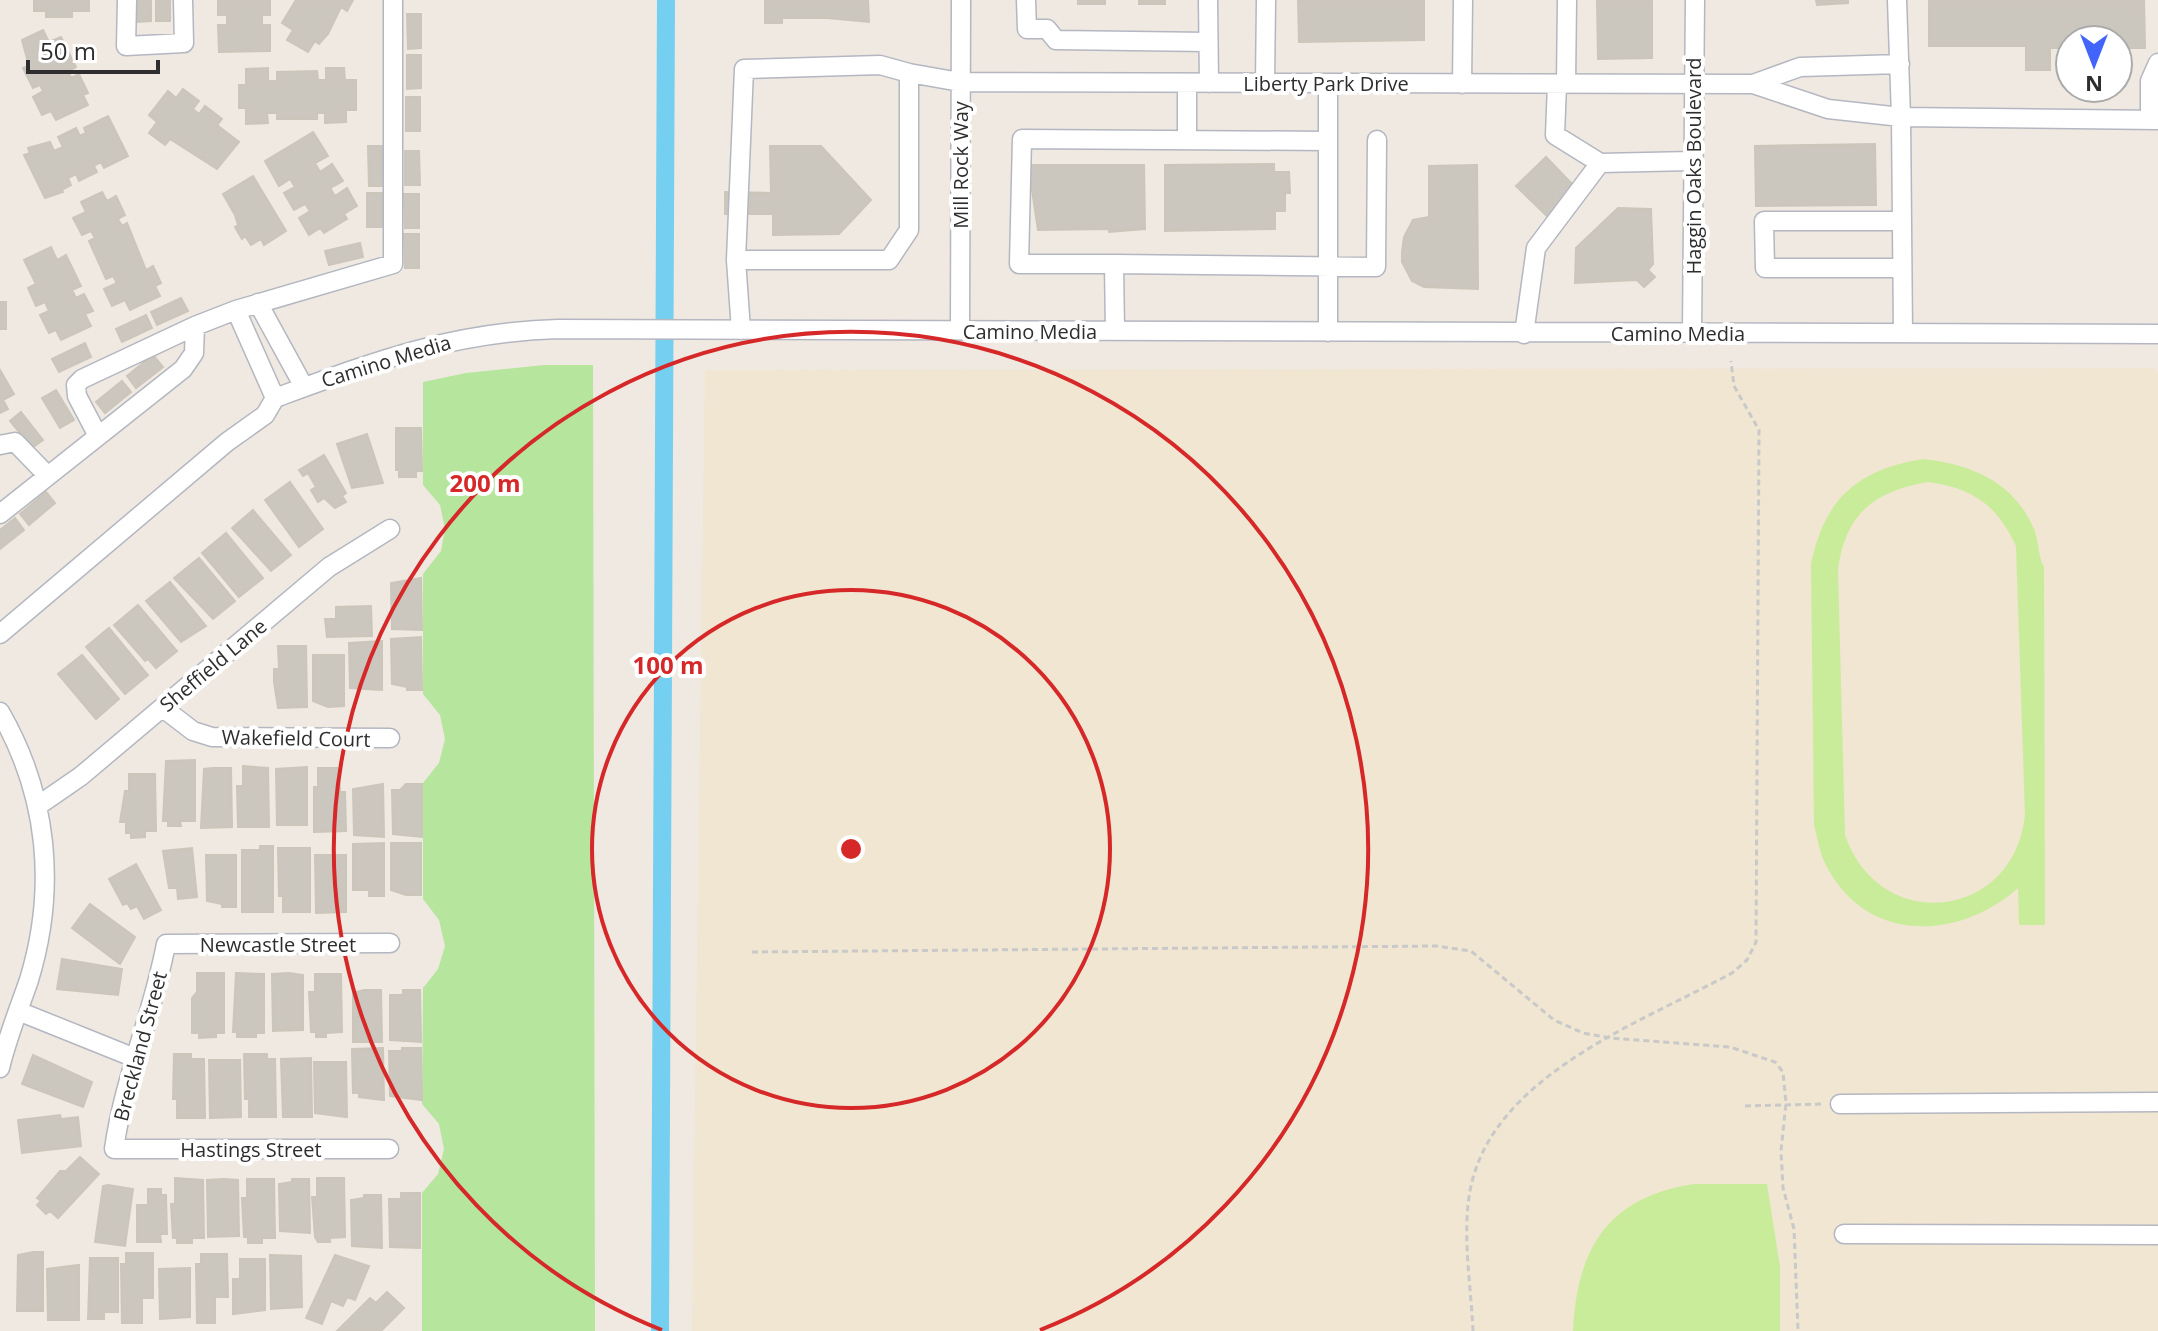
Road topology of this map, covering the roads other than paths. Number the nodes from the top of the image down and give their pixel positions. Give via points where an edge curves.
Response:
1 (127, 0) edge
2 (183, 0) edge
3 (393, 0) edge
4 (961, 0) edge
5 (1026, 0) edge
6 (1208, 0) edge
7 (1266, 0) edge
8 (1463, 0) edge
9 (1567, 0) edge
10 (1695, 0) edge
11 (1897, 0) edge
12 (1208, 42) junction
13 (2158, 63) edge
14 (1900, 64) junction
15 (909, 73) junction
16 (960, 82) junction
17 (1187, 83) junction
18 (1209, 83) junction
19 (1265, 83) junction
20 (1328, 83) junction
21 (1462, 84) junction
22 (1561, 84) junction
23 (1693, 84) junction
24 (1753, 84) junction
25 (1901, 117) junction
26 (2154, 120) edge
27 (1187, 140) junction
28 (1377, 140) dead end
29 (1328, 141) junction
30 (1692, 161) junction
31 (1600, 163) junction
32 (1902, 221) junction
33 (736, 260) junction
34 (1114, 264) junction
35 (1328, 266) junction
36 (1902, 268) junction
37 (258, 303) junction
38 (236, 310) junction
39 (195, 326) junction
40 (741, 330) junction
41 (960, 330) junction
42 (1115, 331) junction
43 (1328, 332) junction
44 (1692, 333) junction
45 (1903, 333) junction
46 (1524, 334) junction
47 (2158, 334) edge
48 (304, 387) junction
49 (275, 398) junction
50 (98, 436) junction
51 (0, 445) edge
52 (48, 476) junction
53 (0, 514) edge
54 (390, 529) dead end
55 (0, 634) edge
56 (163, 708) junction
57 (0, 712) edge
58 (390, 738) dead end
59 (39, 805) junction
60 (390, 943) dead end
61 (166, 944) joint
62 (18, 1011) junction
63 (135, 1058) junction
64 (0, 1068) edge
65 (2158, 1102) edge
66 (1840, 1104) road end
67 (114, 1149) joint
68 (389, 1149) dead end
69 (1844, 1234) dead end
70 (2158, 1235) edge

1 - 2 street via 126,46 184,43
3 - 37 street via 393,264
4 - 16 street, Mill Rock Way
5 - 12 street via 1027,29 1047,29 1056,40
6 - 12 street
7 - 19 street
8 - 21 street
9 - 22 street
10 - 23 street, Haggin Oaks Boulevard
11 - 14 street
12 - 18 street
13 - 26 street via 2150,81
14 - 24 street via 1800,67
14 - 25 street
15 - 16 street, Liberty Park Drive
15 - 33 street via 909,230 899,251 889,260
15 - 33 street, Liberty Park Drive via 880,65 744,69
16 - 17 street, Liberty Park Drive
16 - 41 street, Mill Rock Way
17 - 18 street, Liberty Park Drive
17 - 27 street
18 - 19 street, Liberty Park Drive
19 - 20 street, Liberty Park Drive
20 - 21 street, Liberty Park Drive
20 - 29 street
21 - 22 street, Liberty Park Drive
22 - 23 street, Liberty Park Drive
22 - 31 street via 1555,135
23 - 24 street, Liberty Park Drive
23 - 30 street, Haggin Oaks Boulevard
24 - 25 street via 1828,109
25 - 26 street
25 - 32 street
27 - 29 street
27 - 34 street via 1022,139 1019,264
28 - 35 street via 1376,267
29 - 35 street
30 - 31 street
30 - 44 street, Haggin Oaks Boulevard
31 - 46 street via 1536,248
32 - 36 street
32 - 36 street via 1764,221 1765,268
33 - 40 street
34 - 35 street
34 - 42 street
35 - 43 street
36 - 45 street
37 - 38 street
37 - 48 street
38 - 39 street
38 - 49 street
39 - 50 street via 194,353 183,369
39 - 50 street via 76,385
40 - 41 street, Camino Media
40 - 48 street, Camino Media via 520,330 474,335 392,355
41 - 42 street, Camino Media
42 - 43 street, Camino Media
43 - 46 street, Camino Media
44 - 45 street, Camino Media
44 - 46 street, Camino Media
45 - 47 street, Camino Media
48 - 49 street, Camino Media
49 - 55 street, Camino Media via 265,415
50 - 52 street
51 - 52 street via 15,442
52 - 53 street
54 - 56 street, Sheffield Lane via 329,567
56 - 58 street, Wakefield Court via 177,721 212,737
56 - 59 street, Sheffield Lane
57 - 59 street via 29,770
59 - 62 street via 46,861 44,899 39,939
60 - 61 street, Newcastle Street
61 - 63 street, Breckland Street
62 - 63 street
62 - 64 street
63 - 67 street, Breckland Street via 119,1109
65 - 66 street
67 - 68 street, Hastings Street
69 - 70 street

